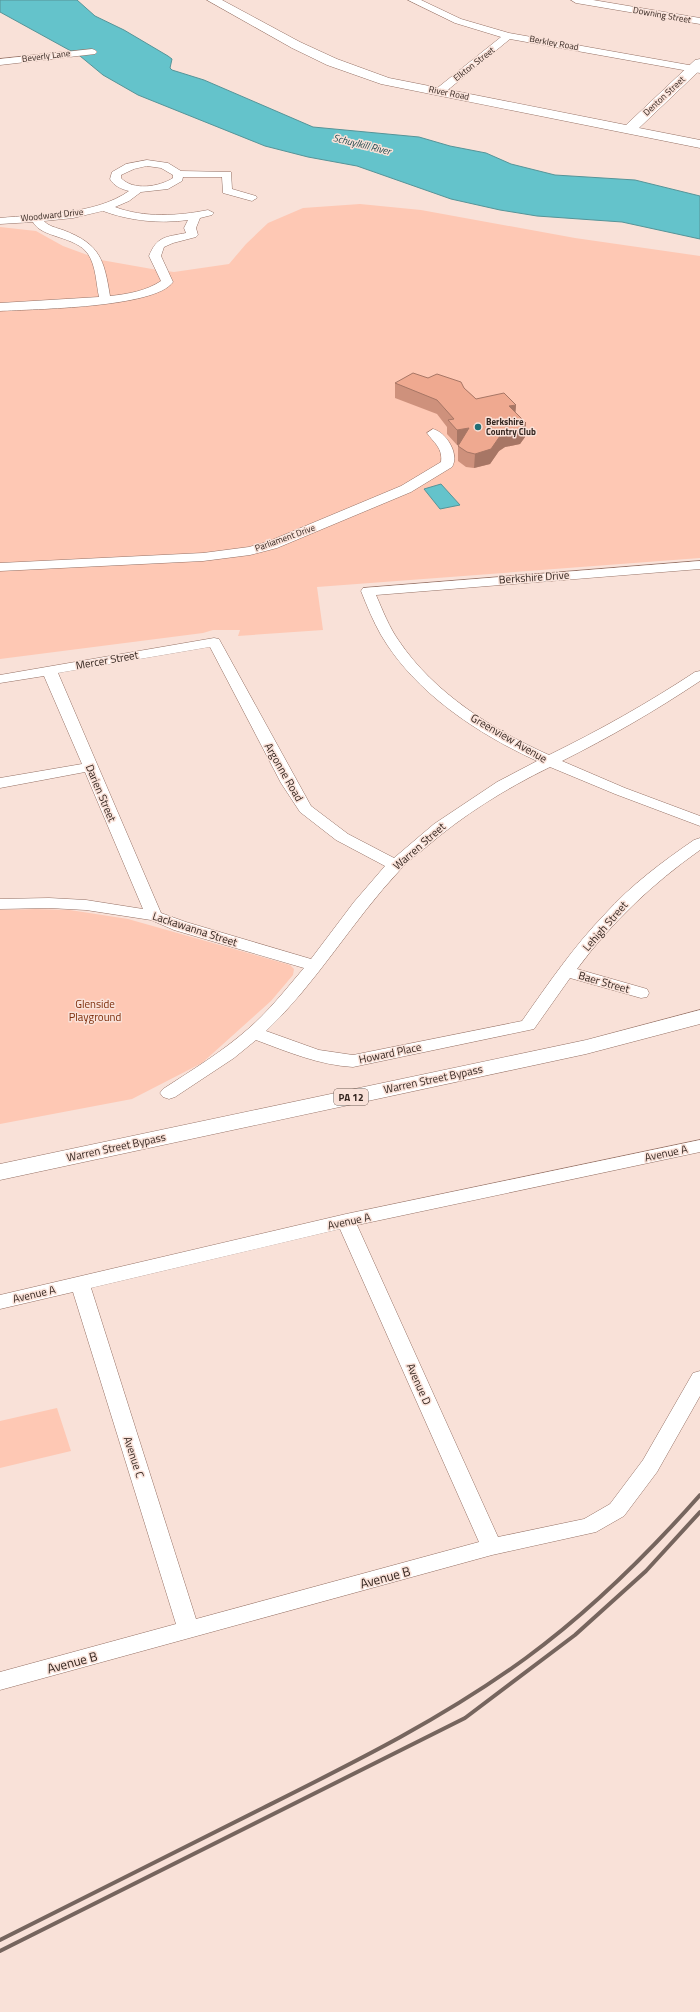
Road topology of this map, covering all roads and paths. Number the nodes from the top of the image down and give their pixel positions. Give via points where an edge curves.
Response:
1 (213, 0) edge
2 (413, 0) edge
3 (576, 0) edge
4 (700, 21) edge
5 (508, 36) junction
6 (92, 52) dead end
7 (0, 62) edge
8 (698, 67) edge
9 (440, 91) junction
10 (629, 130) junction
11 (700, 144) edge
12 (178, 174) junction
13 (138, 189) junction
14 (252, 198) dead end
15 (102, 207) junction
16 (208, 213) dead end
17 (195, 216) junction
18 (36, 217) junction
19 (0, 221) edge
20 (105, 300) junction
21 (0, 307) edge
22 (433, 433) dead end
23 (700, 565) edge
24 (0, 567) edge
25 (368, 591) joint
26 (214, 642) joint
27 (49, 670) junction
28 (700, 675) edge
29 (0, 678) edge
30 (550, 761) junction
31 (90, 767) junction
32 (0, 783) edge
33 (700, 821) edge
34 (700, 843) edge
35 (395, 865) junction
36 (0, 904) edge
37 (154, 916) junction
38 (315, 966) junction
39 (568, 972) junction
40 (641, 993) dead end
41 (700, 1004) edge
42 (700, 1017) edge
43 (528, 1025) joint
44 (254, 1033) junction
45 (169, 1093) dead end
46 (700, 1146) edge
47 (0, 1158) edge
48 (0, 1172) edge
49 (346, 1221) junction
50 (80, 1284) junction
51 (0, 1302) edge
52 (700, 1378) edge
53 (492, 1547) junction
54 (189, 1630) junction
55 (0, 1681) edge

1 - 9 main road, River Road via 332,62 386,81
2 - 5 street, Berkley Road via 458,21
3 - 4 street, Downing Street
5 - 8 street, Berkley Road
5 - 9 street, Elkton Street
6 - 7 street, Beverly Lane
8 - 10 main road, Denton Street
9 - 10 main road, River Road
10 - 11 main road, River Road
12 - 13 street, Woodward Drive via 178,179 172,184
12 - 13 street, Woodward Drive via 166,166 143,164 122,169 116,174 115,179 119,183
12 - 14 street, Woodward Drive via 227,174 227,190
13 - 15 street, Woodward Drive via 132,195
15 - 17 street via 127,214
15 - 18 street, Woodward Drive
16 - 17 street
17 - 20 street via 190,228 192,235 159,245 155,256 165,275 167,282 164,285 148,292
18 - 19 street, Woodward Drive
18 - 20 street via 40,225 88,247 95,256
20 - 21 street
22 - 24 street, Parliament Drive via 443,442 448,452 447,464 406,489 272,545 250,551 204,557
23 - 25 street, Berkshire Drive
25 - 30 street, Greenview Avenue via 388,636 428,684 494,732
26 - 27 street, Mercer Street
26 - 35 street, Argonne Road via 288,783 306,809 342,838
27 - 29 street, Mercer Street
27 - 31 street, Darien Street
28 - 30 street, Warren Street via 648,709
30 - 33 street, Greenview Avenue
30 - 35 street, Warren Street via 478,800 440,827
31 - 32 street
31 - 37 street, Darien Street
34 - 39 street, Lehigh Street via 629,898 599,930
35 - 38 street, Warren Street
36 - 37 street, Lackawanna Street via 48,903
37 - 38 street, Lackawanna Street
38 - 44 street, Warren Street
39 - 40 street, Baer Street
39 - 43 street, Lehigh Street
41 - 47 main road, Warren Street Bypass / PA 12 via 650,1019 579,1035
42 - 48 main road, Warren Street Bypass / PA 12 via 586,1046
43 - 44 street, Howard Place via 353,1061 320,1056
44 - 45 street, Warren Street via 228,1054
46 - 49 street, Avenue A
49 - 50 street, Avenue A
49 - 53 street, Avenue D
50 - 51 street, Avenue A
50 - 54 street, Avenue C
52 - 53 street, Avenue B via 650,1466 617,1510 588,1526
53 - 54 street, Avenue B
54 - 55 street, Avenue B

